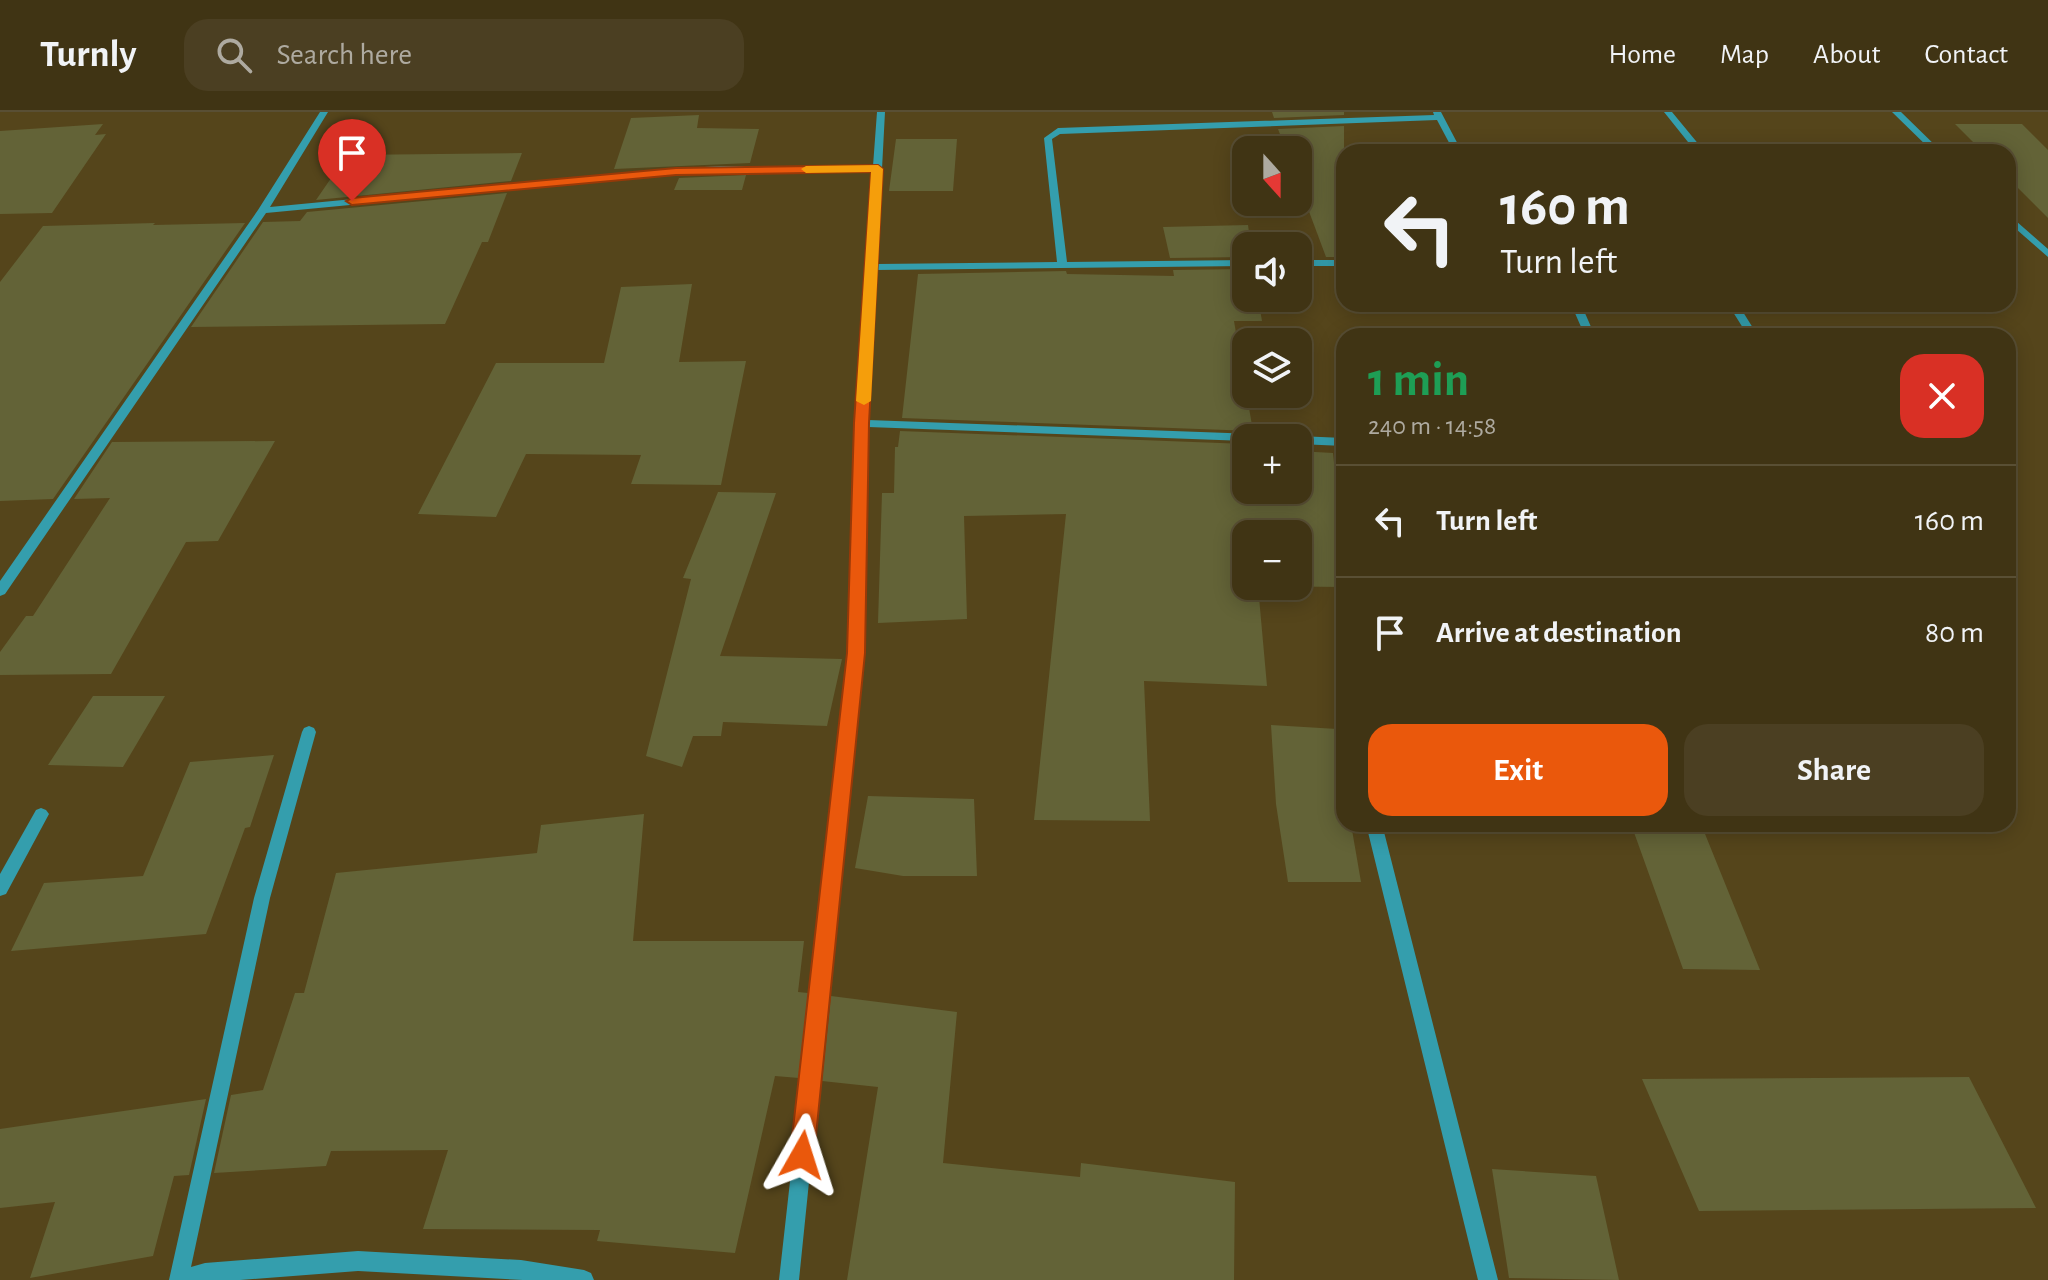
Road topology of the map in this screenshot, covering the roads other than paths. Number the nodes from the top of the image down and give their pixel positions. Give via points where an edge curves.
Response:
1 (324, 112) edge
2 (881, 112) edge
3 (1668, 112) edge
4 (1896, 112) edge
5 (1438, 115) edge
6 (1454, 144) edge
7 (1694, 144) edge
8 (1930, 144) edge
9 (878, 169) junction
10 (263, 210) junction
11 (2016, 224) edge
12 (2048, 254) edge
13 (1232, 263) edge
14 (1312, 263) edge
15 (1336, 263) edge
16 (1062, 265) junction
17 (874, 267) junction
18 (862, 423) junction
19 (1232, 437) edge
20 (1312, 441) edge
21 (1336, 442) edge
22 (0, 591) edge
23 (309, 732) dead end
24 (41, 814) dead end
25 (1376, 832) edge
26 (0, 889) edge
27 (180, 1280) edge
28 (584, 1280) edge
29 (789, 1280) edge
30 (1488, 1280) edge

1 - 10 street
2 - 9 street
3 - 7 street
4 - 8 street
5 - 6 street
5 - 16 street via 1058,131 1048,138
9 - 10 street via 654,173
9 - 17 street
10 - 22 street
11 - 12 street
13 - 16 street
14 - 15 street
16 - 17 street
17 - 18 street
18 - 19 street
18 - 29 street via 856,653
20 - 21 street
23 - 27 street via 262,898
24 - 26 street
25 - 30 street
27 - 28 street via 205,1273 358,1261 521,1270

